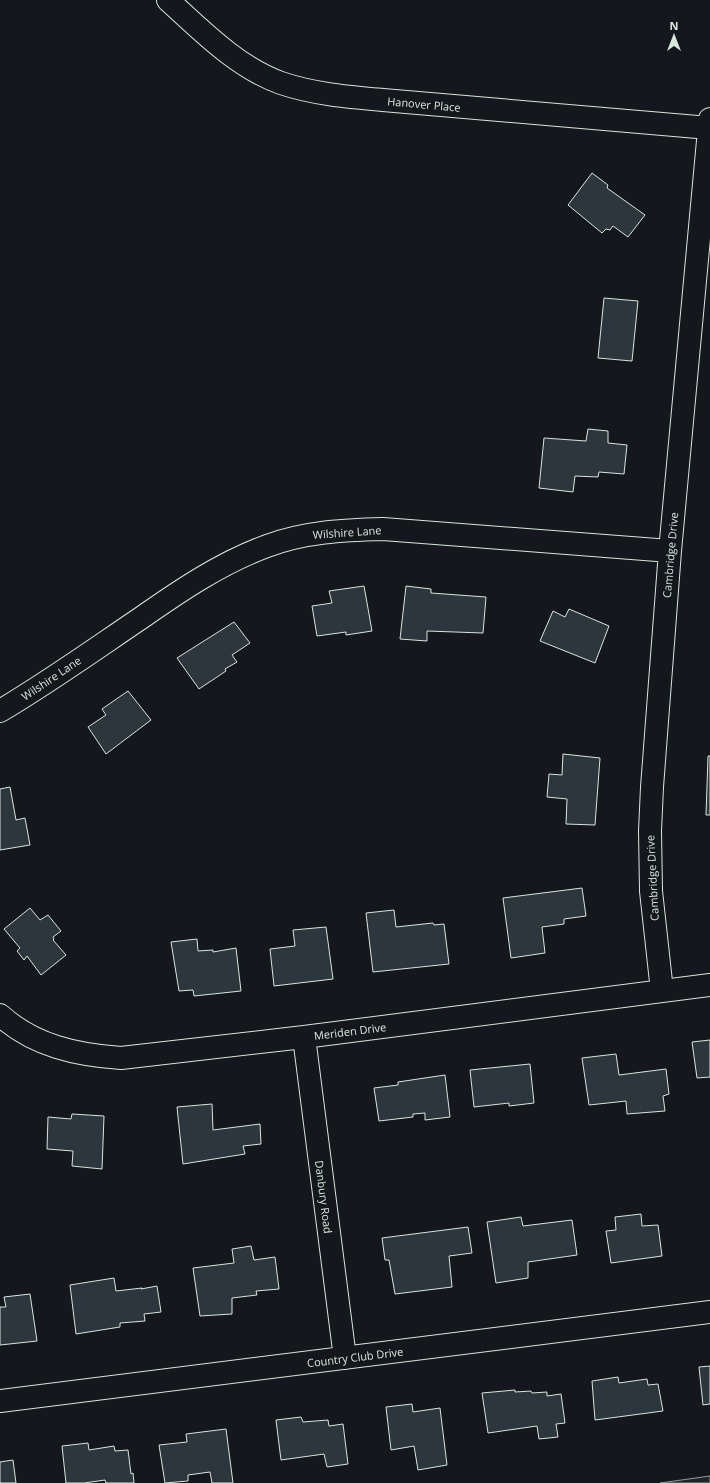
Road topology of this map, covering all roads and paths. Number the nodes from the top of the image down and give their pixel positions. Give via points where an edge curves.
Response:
1 (168, 0) edge
2 (710, 124) edge
3 (670, 551) junction
4 (0, 711) edge
5 (710, 985) edge
6 (662, 991) junction
7 (0, 1015) edge
8 (304, 1037) junction
9 (710, 1312) edge
10 (345, 1358) junction
11 (0, 1401) edge

1 - 2 street, Hanover Place via 202,31 255,71 280,83 311,91 383,100
2 - 3 street, Cambridge Drive
3 - 4 street, Wilshire Lane via 383,529 342,530 305,535 228,562 192,583 31,693
3 - 6 street, Cambridge Drive via 650,831 651,892
5 - 6 street, Meriden Drive
6 - 8 street, Meriden Drive
7 - 8 street, Meriden Drive via 36,1040 92,1056 151,1056
8 - 10 street, Danbury Road
9 - 10 street, Country Club Drive
10 - 11 street, Country Club Drive

